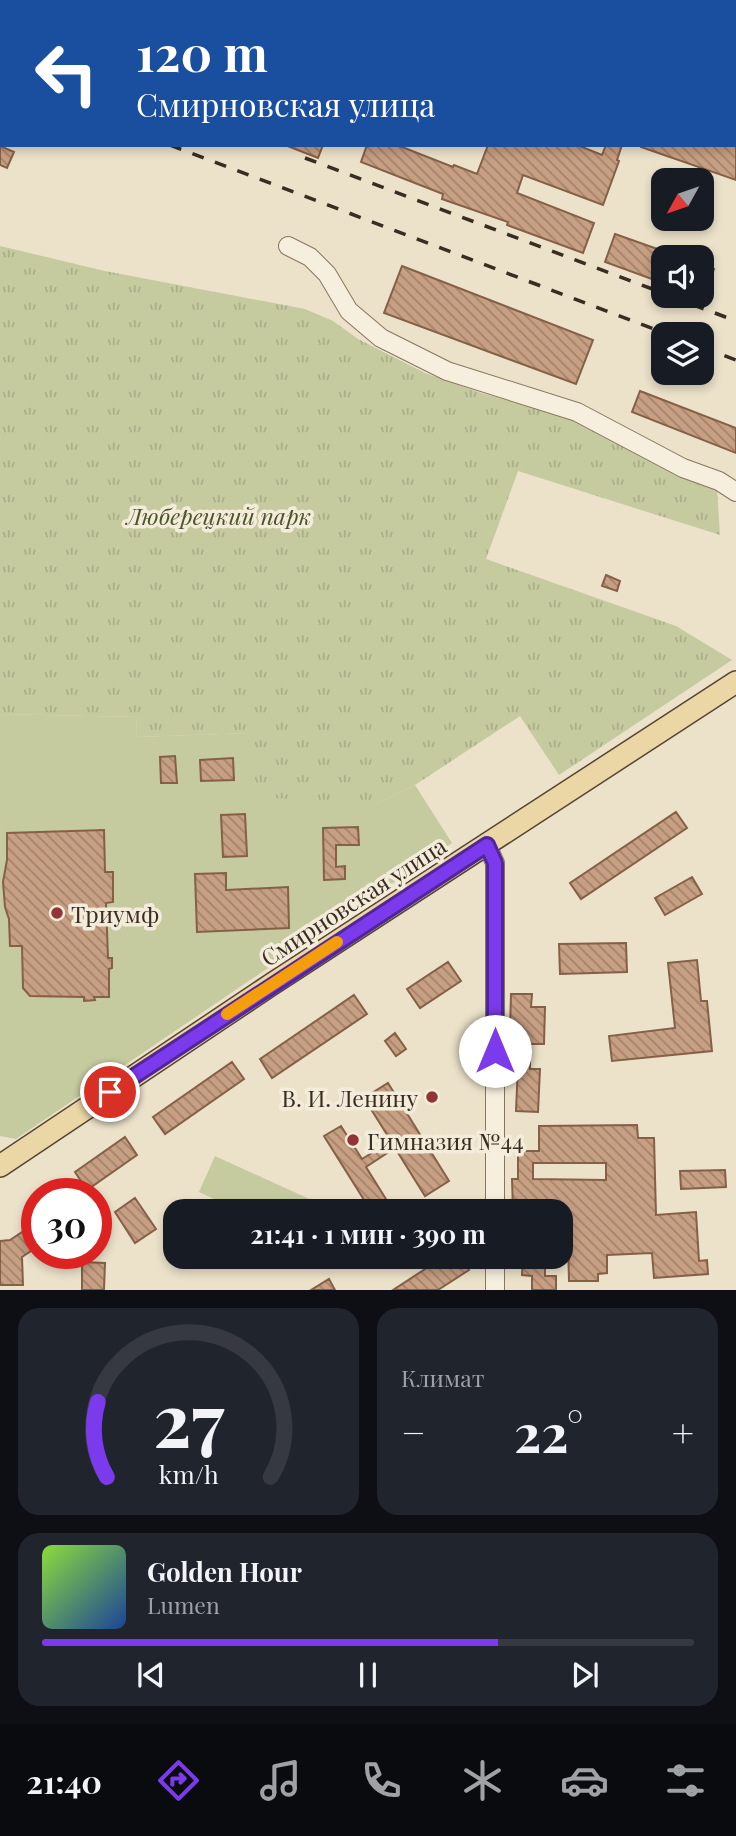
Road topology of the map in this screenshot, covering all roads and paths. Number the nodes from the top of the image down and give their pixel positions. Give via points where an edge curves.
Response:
1 (288, 246) dead end
2 (736, 492) edge
3 (736, 682) edge
4 (487, 845) junction
5 (23, 1150) junction
6 (0, 1153) edge
7 (0, 1166) edge
8 (495, 1199) edge
9 (495, 1269) edge
10 (495, 1290) edge

1 - 2 street via 310,257 327,274 349,311 381,338 447,371 578,412
3 - 4 main road, Смирновская улица
4 - 5 main road, Смирновская улица
4 - 8 street via 495,863
5 - 6 street
5 - 7 main road, Смирновская улица
9 - 10 street

